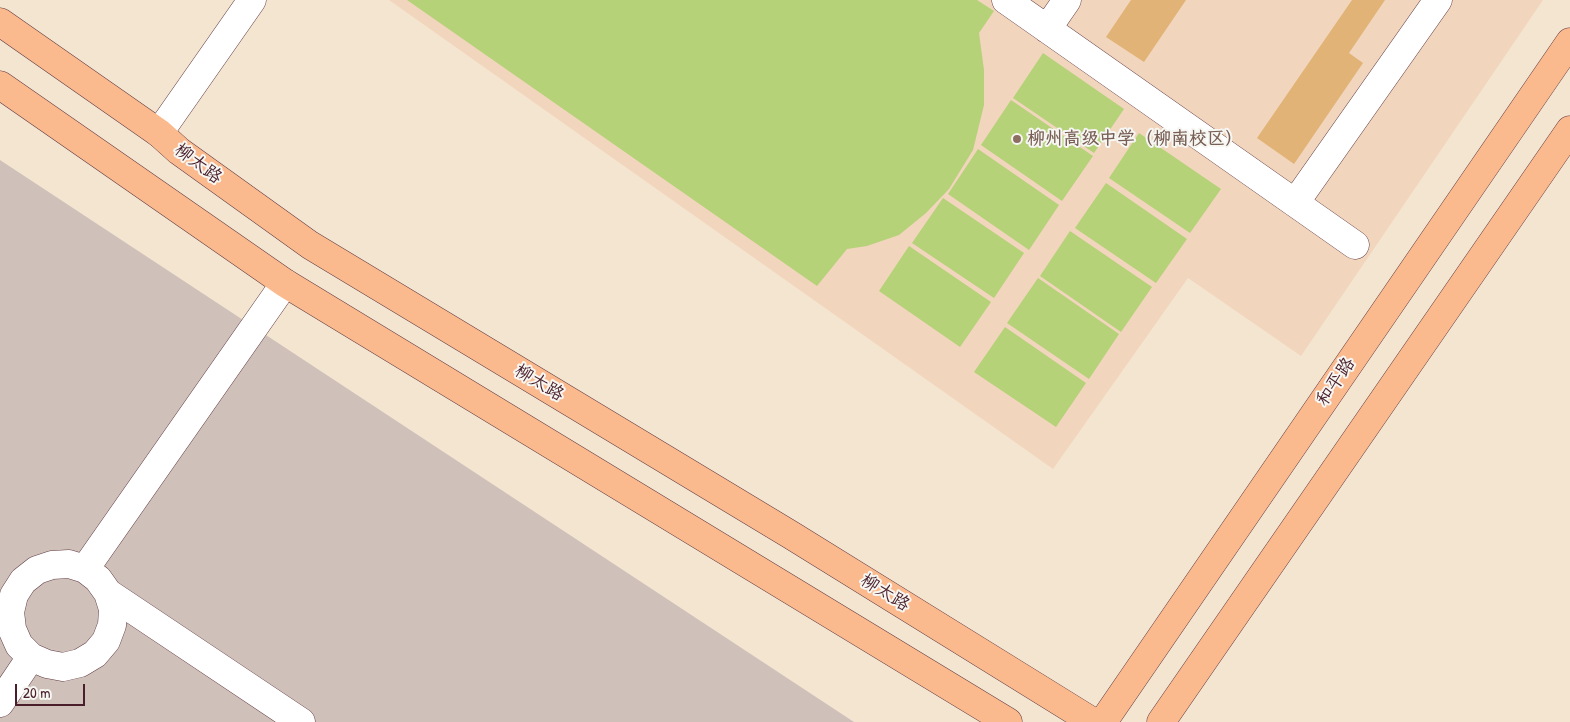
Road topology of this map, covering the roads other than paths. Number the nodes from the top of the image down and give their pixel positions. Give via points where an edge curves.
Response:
1 (252, 0) edge
2 (1006, 0) edge
3 (1068, 0) edge
4 (1438, 0) edge
5 (0, 22) edge
6 (1047, 29) junction
7 (1570, 42) edge
8 (0, 85) edge
9 (1570, 130) edge
10 (159, 134) junction
11 (1295, 203) junction
12 (1355, 245) dead end
13 (285, 283) junction
14 (85, 569) junction
15 (108, 593) junction
16 (17, 644) edge
17 (0, 703) edge
18 (300, 722) edge
19 (1008, 722) edge
20 (1093, 722) edge
21 (1103, 722) edge
22 (1162, 722) edge

1 - 10 street
2 - 6 street
3 - 6 street
4 - 11 street
5 - 10 main road, 柳太路
6 - 11 street
7 - 21 main road, 和平路
8 - 13 main road
9 - 22 main road
10 - 20 main road, 柳太路 via 310,244
11 - 12 street
13 - 14 street
13 - 19 main road
14 - 15 street
14 - 16 street via 69,564 52,565 37,570 23,581 14,595 10,612
15 - 16 street via 113,609 106,641 95,654 80,663 47,664
15 - 18 street
16 - 17 street

